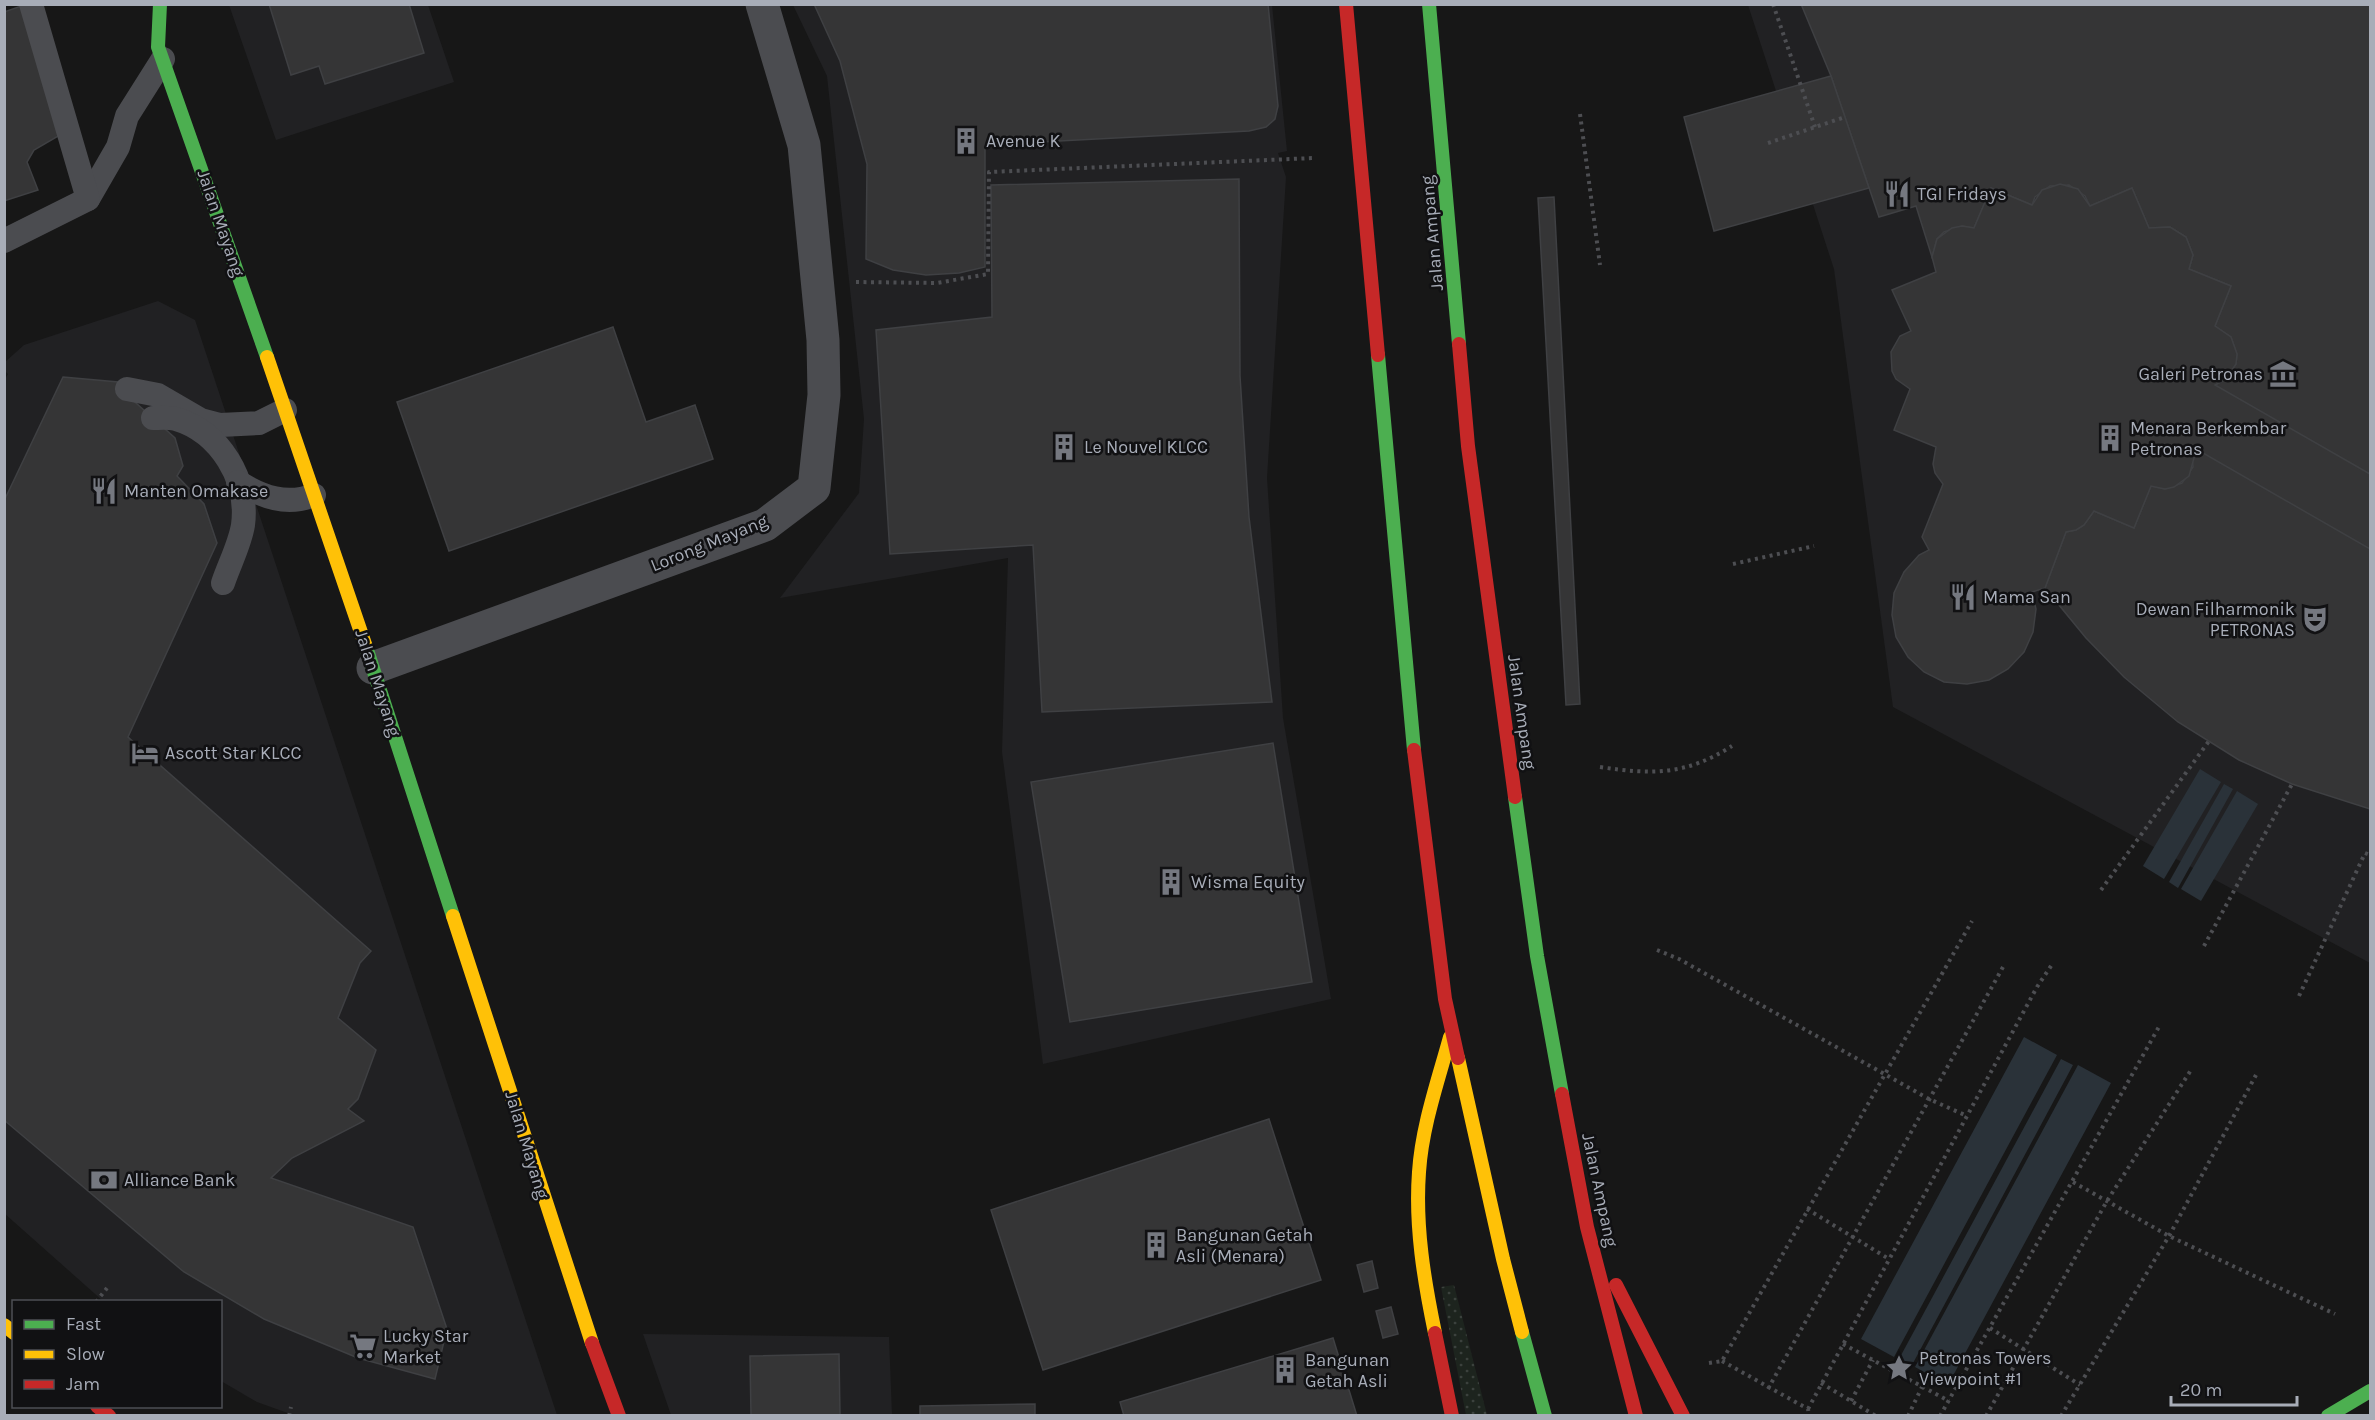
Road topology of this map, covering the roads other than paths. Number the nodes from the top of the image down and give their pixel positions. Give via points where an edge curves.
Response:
1 (31, 4) edge
2 (144, 4) edge
3 (160, 4) edge
4 (762, 4) edge
5 (1346, 4) edge
6 (1429, 4) edge
7 (160, 53) junction
8 (88, 199) junction
9 (4, 241) edge
10 (127, 389) dead end
11 (285, 410) junction
12 (153, 418) dead end
13 (219, 436) junction
14 (238, 482) junction
15 (314, 495) junction
16 (223, 583) dead end
17 (373, 668) junction
18 (1452, 1032) junction
19 (1587, 1227) junction
20 (599, 1363) junction
21 (2370, 1391) edge
22 (604, 1416) edge
23 (619, 1416) edge
24 (1452, 1416) edge
25 (1545, 1416) edge
26 (1636, 1416) edge
27 (1683, 1416) edge
28 (2328, 1416) edge

1 - 8 lane
2 - 7 lane
3 - 7 main road, Jalan Mayang
4 - 17 street, Lorong Mayang via 804,145 823,340 824,395 814,488 765,525
5 - 18 main road via 1415,761
6 - 19 main road, Jalan Ampang via 1468,447 1537,956
7 - 8 lane via 127,116 118,147
7 - 11 main road, Jalan Mayang
8 - 9 lane
10 - 13 lane via 158,396 201,420
11 - 13 lane
11 - 15 main road, Jalan Mayang
12 - 13 lane via 174,418
13 - 14 lane
14 - 15 lane via 269,497 298,502
14 - 16 lane via 243,526
15 - 17 main road, Jalan Mayang
17 - 20 main road, Jalan Mayang
18 - 24 main road via 1422,1140 1419,1204 1429,1306
18 - 25 main road via 1503,1259
19 - 26 main road, Jalan Ampang
19 - 27 main road
20 - 22 street, Jalan Mayang
20 - 23 main road, Jalan Mayang
21 - 28 main road

